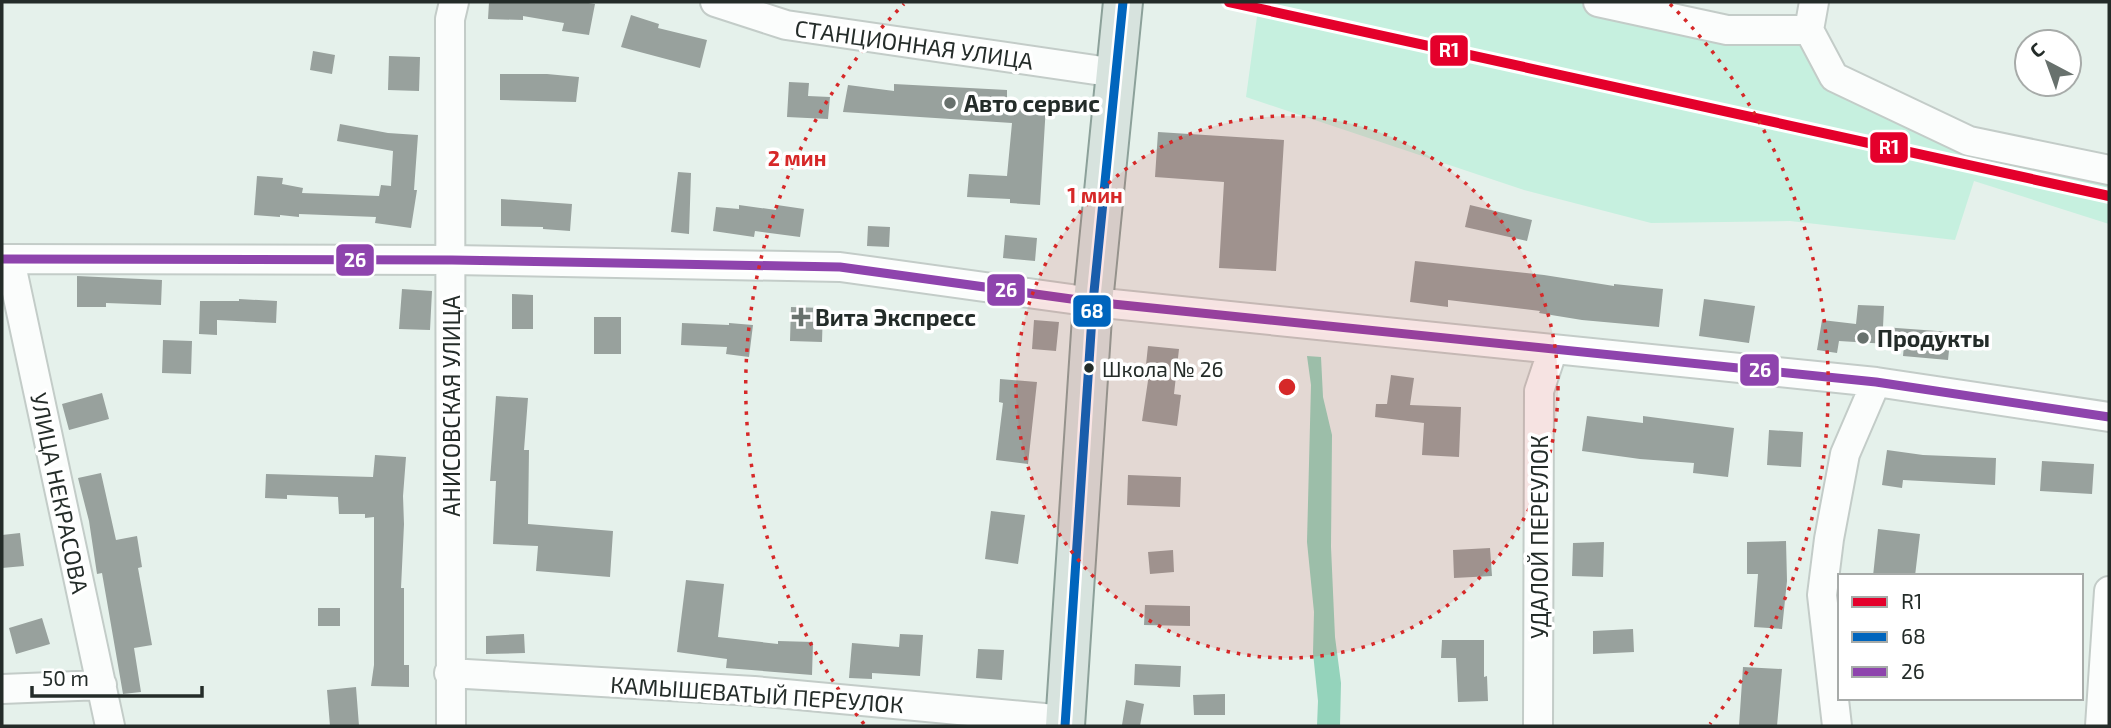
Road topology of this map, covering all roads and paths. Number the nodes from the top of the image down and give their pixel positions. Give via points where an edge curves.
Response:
1 (454, 2) edge
2 (715, 2) edge
3 (1123, 2) edge
4 (1598, 2) edge
5 (1814, 2) edge
6 (1809, 30) junction
7 (1116, 73) junction
8 (2109, 170) edge
9 (6, 259) edge
10 (452, 260) junction
11 (1093, 302) junction
12 (1553, 349) junction
13 (1876, 382) junction
14 (2109, 417) edge
15 (2109, 591) edge
16 (449, 673) junction
17 (102, 685) junction
18 (2, 689) edge
19 (1065, 723) edge
20 (110, 726) edge
21 (450, 726) edge
22 (1538, 726) edge
23 (1836, 726) edge
24 (2100, 726) edge

1 - 10 street, АНИСОВСКАЯ УЛИЦА via 450,19
2 - 7 street, СТАНЦИОННАЯ УЛИЦА via 786,25
3 - 7 main road
4 - 6 street via 1727,30
5 - 6 street
6 - 8 street via 1834,77 1969,141
7 - 11 main road
9 - 10 street
9 - 17 street, УЛИЦА НЕКРАСОВА
10 - 11 street via 840,267
10 - 16 street, АНИСОВСКАЯ УЛИЦА
11 - 12 street
11 - 19 main road
12 - 13 street
12 - 22 street, УДАЛОЙ ПЕРЕУЛОК via 1539,391
13 - 14 street
13 - 23 street via 1845,454 1822,595
15 - 24 street
16 - 19 street, КАМЫШЕВАТЫЙ ПЕРЕУЛОК via 754,691
16 - 21 street, АНИСОВСКАЯ УЛИЦА
17 - 18 street
17 - 20 street, УЛИЦА НЕКРАСОВА

